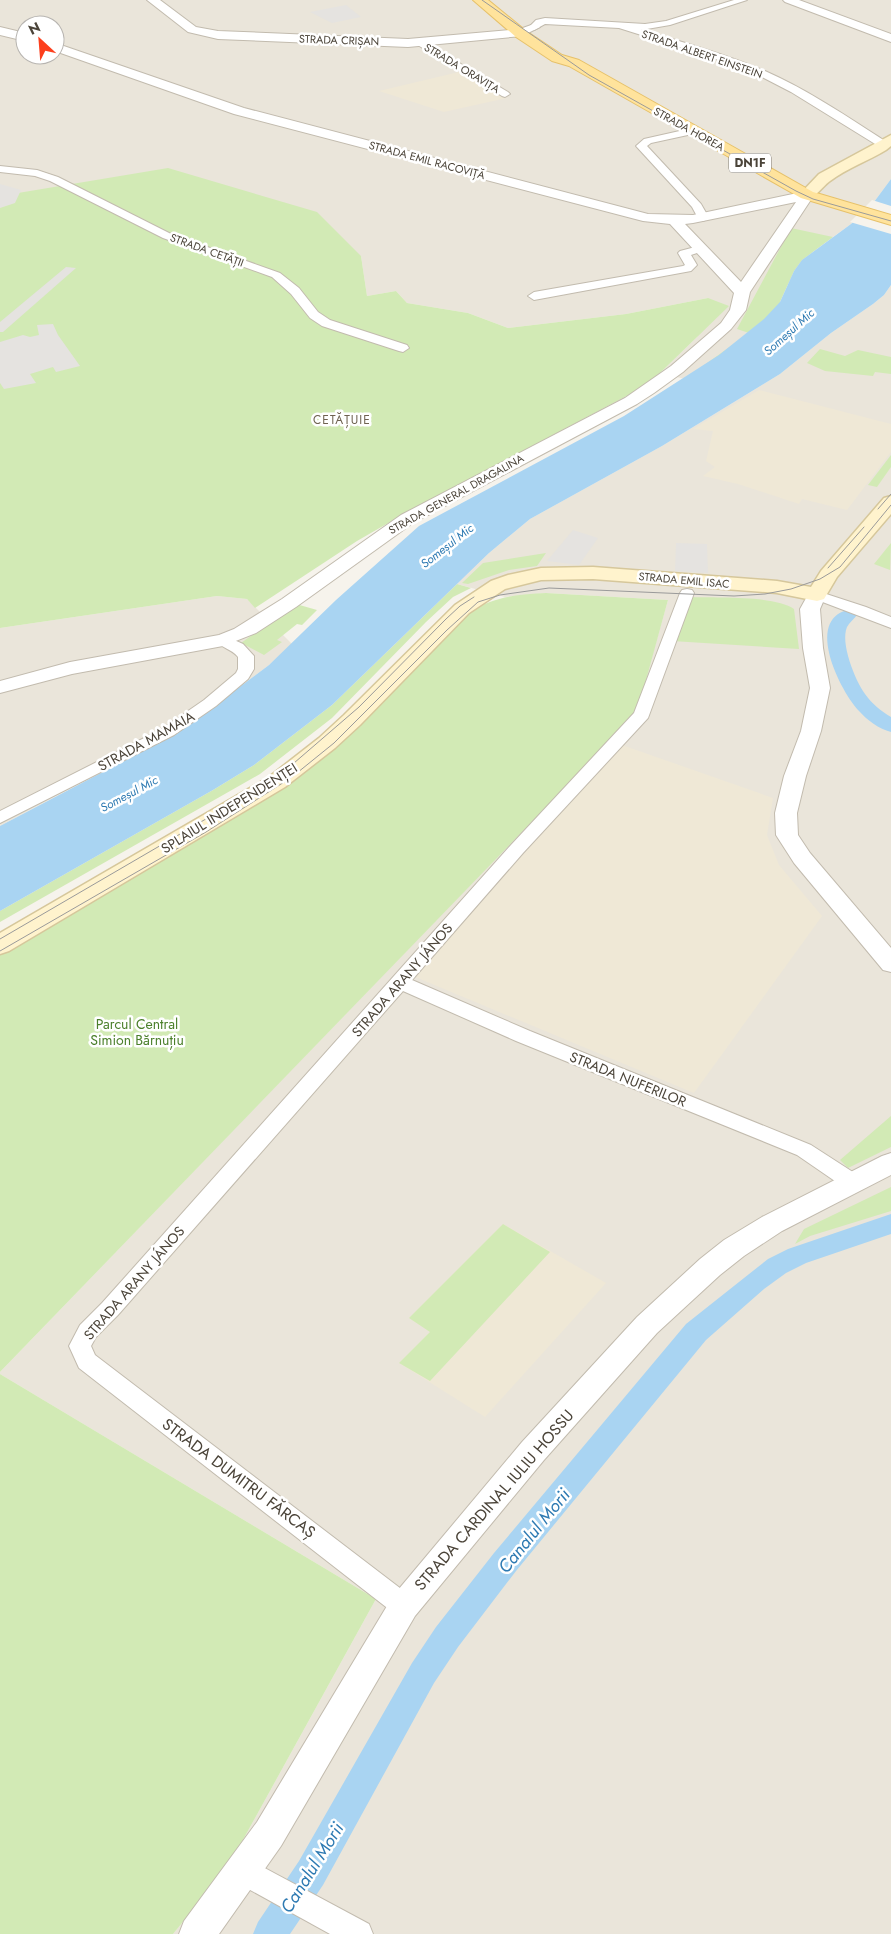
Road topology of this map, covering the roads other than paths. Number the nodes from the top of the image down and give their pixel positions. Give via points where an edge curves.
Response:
1 (154, 0) edge
2 (480, 0) edge
3 (496, 0) edge
4 (743, 0) edge
5 (789, 0) edge
6 (534, 27) junction
7 (623, 27) junction
8 (0, 31) edge
9 (519, 32) junction
10 (15, 35) edge
11 (891, 38) edge
12 (419, 42) junction
13 (65, 50) edge
14 (574, 63) junction
15 (505, 94) dead end
16 (693, 131) junction
17 (888, 142) edge
18 (0, 169) edge
19 (806, 195) junction
20 (759, 206) junction
21 (791, 217) junction
22 (703, 218) junction
23 (674, 220) junction
24 (891, 220) edge
25 (700, 249) junction
26 (742, 292) junction
27 (534, 296) dead end
28 (403, 348) dead end
29 (891, 502) edge
30 (687, 593) dead end
31 (817, 595) junction
32 (476, 598) joint
33 (891, 624) edge
34 (223, 640) junction
35 (0, 687) edge
36 (0, 818) edge
37 (0, 945) edge
38 (891, 964) edge
39 (400, 982) junction
40 (891, 1163) edge
41 (852, 1182) junction
42 (80, 1346) joint
43 (404, 1606) junction
44 (244, 1871) junction
45 (197, 1934) edge
46 (359, 1934) edge

1 - 12 street, STRADA CRIȘAN via 186,27 205,34
2 - 9 main road, STRADA HOREA / DN1F
3 - 6 main road, STRADA HOREA / DN1F
4 - 7 street via 662,24
5 - 11 street
6 - 7 street via 545,21
6 - 9 street, STRADA CRIȘAN
6 - 14 main road, STRADA HOREA / DN1F via 572,56
7 - 17 street, STRADA ALBERT EINSTEIN via 762,74
8 - 10 street
9 - 12 street, STRADA CRIȘAN
9 - 14 main road, STRADA HOREA / DN1F via 557,58
12 - 15 street, STRADA ORAVIȚA
13 - 23 street, STRADA EMIL RACOVIȚĂ via 239,111 626,213
14 - 16 main road, STRADA HOREA / DN1F
16 - 19 main road, STRADA HOREA / DN1F
16 - 22 street via 648,141 641,146 697,206
17 - 19 main road via 824,177
18 - 28 street, STRADA CETĂȚII via 37,173 54,179 167,236 264,270 287,283 319,320
19 - 20 street, STRADA EMIL RACOVIȚĂ
19 - 21 street, STRADA GENERAL DRAGALINA
19 - 24 main road, STRADA HOREA / DN1F
20 - 21 street via 780,208
20 - 22 street, STRADA EMIL RACOVIȚĂ
21 - 26 street, STRADA GENERAL DRAGALINA
22 - 23 street, STRADA EMIL RACOVIȚĂ
23 - 25 street
25 - 26 street
25 - 27 street via 684,253 691,265 687,269
26 - 34 street, STRADA GENERAL DRAGALINA via 738,310 726,326 648,390 407,519 256,625
29 - 31 main road via 828,575
30 - 39 street, STRADA ARANY JÁNOS via 642,715 517,849
31 - 32 main road, STRADA EMIL ISAC via 777,587 573,572 515,579
31 - 33 street, STRADA EMIL ISAC
31 - 38 street via 810,614 820,688 811,731 786,813 787,835 802,858
32 - 37 main road, SPLAIUL INDEPENDENȚEI via 352,720 277,782
34 - 35 street, STRADA GENERAL DRAGALINA via 80,666
34 - 36 street, STRADA MAMAIA via 238,647 246,656 246,669 210,703 168,732
39 - 41 street, STRADA NUFERILOR via 523,1036 804,1150
39 - 42 street, STRADA ARANY JÁNOS via 88,1331
40 - 41 street, STRADA CARDINAL IULIU HOSSU
41 - 43 street, STRADA CARDINAL IULIU HOSSU via 750,1238 681,1292 533,1451
42 - 43 street, STRADA DUMITRU FĂRCAȘ via 87,1361
43 - 44 street, STRADA CARDINAL IULIU HOSSU
44 - 45 street, STRADA CARDINAL IULIU HOSSU
44 - 46 street

